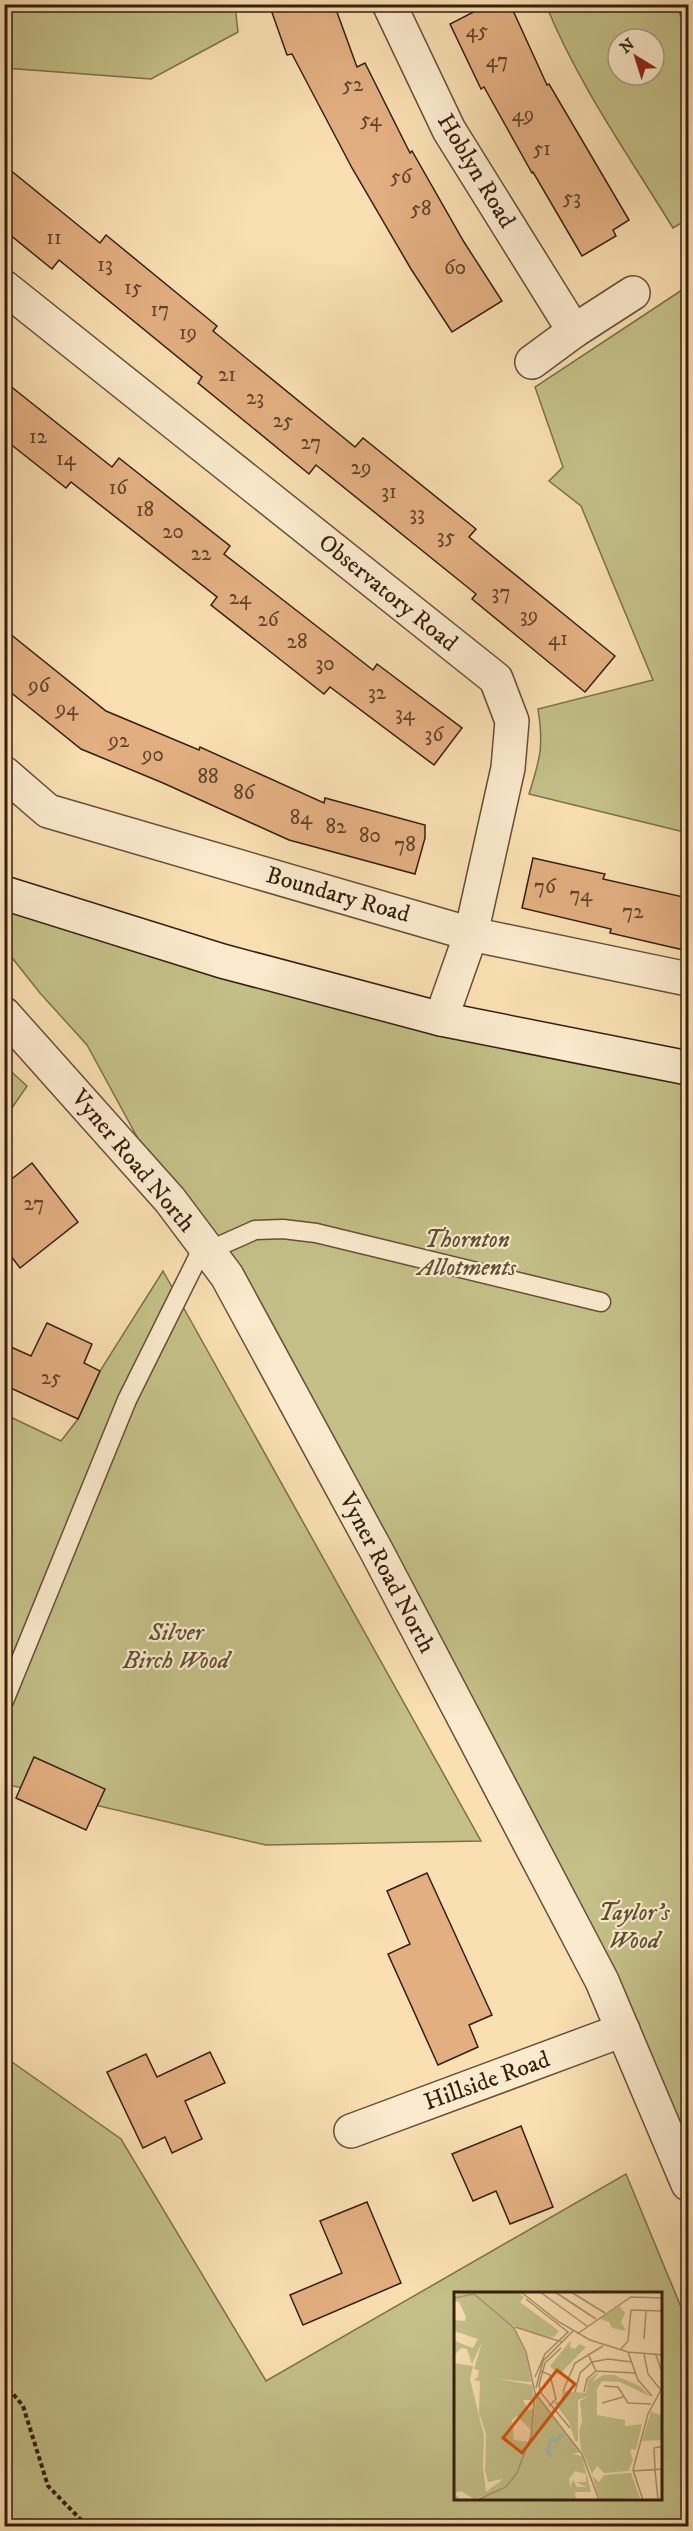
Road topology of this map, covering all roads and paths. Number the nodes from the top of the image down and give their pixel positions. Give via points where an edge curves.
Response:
1 (389, 4) edge
2 (4, 288) edge
3 (633, 293) dead end
4 (574, 331) junction
5 (532, 362) dead end
6 (4, 773) edge
7 (4, 893) edge
8 (471, 934) junction
9 (688, 979) edge
10 (4, 1014) edge
11 (441, 1019) junction
12 (688, 1068) edge
13 (206, 1248) junction
14 (602, 1302) dead end
15 (4, 1701) edge
16 (623, 2030) junction
17 (351, 2131) dead end
18 (688, 2184) edge
19 (4, 2383) edge
20 (87, 2526) edge

1 - 4 street, Hoblyn Road via 449,130
2 - 8 street, Observatory Road via 496,679 512,721 508,768
3 - 4 street
4 - 5 street
6 - 8 street, Boundary Road via 48,811
7 - 11 street via 222,961
8 - 9 street, Boundary Road
8 - 11 street, Observatory Road
10 - 13 street, Vyner Road North via 170,1200
11 - 12 street
13 - 14 lane via 255,1230 316,1233
13 - 15 lane via 127,1401
13 - 16 street, Vyner Road North via 227,1276 377,1552 602,1981
16 - 17 street, Hillside Road
16 - 18 street, Vyner Road North
19 - 20 path via 23,2406 48,2486

